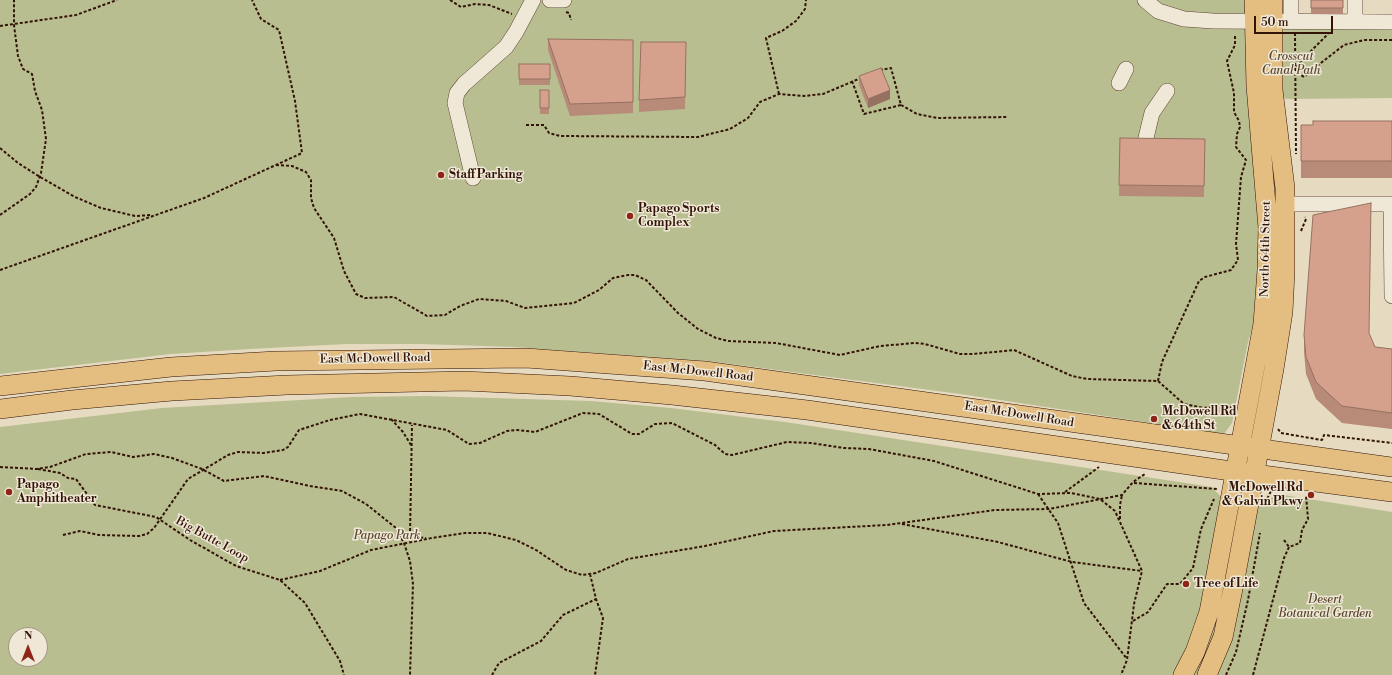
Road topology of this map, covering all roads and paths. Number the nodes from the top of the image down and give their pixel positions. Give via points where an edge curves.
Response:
1 (14, 0) edge
2 (117, 0) edge
3 (252, 0) edge
4 (450, 0) edge
5 (533, 0) edge
6 (550, 0) edge
7 (564, 0) edge
8 (806, 0) edge
9 (1145, 0) edge
10 (1254, 0) edge
11 (1272, 0) edge
12 (1291, 0) edge
13 (1355, 0) edge
14 (522, 21) junction
15 (1273, 22) junction
16 (1355, 22) junction
17 (1392, 22) edge
18 (14, 25) junction
19 (0, 26) edge
20 (1235, 31) dead end
21 (1332, 31) dead end
22 (1392, 40) edge
23 (1296, 66) junction
24 (1126, 69) dead end
25 (875, 72) edge
26 (1296, 73) junction
27 (863, 77) edge
28 (852, 81) dead end
29 (1119, 83) dead end
30 (1167, 91) dead end
31 (779, 94) junction
32 (901, 105) junction
33 (1007, 117) dead end
34 (526, 125) dead end
35 (1144, 146) edge
36 (0, 148) edge
37 (1296, 157) dead end
38 (276, 165) junction
39 (40, 177) junction
40 (473, 178) dead end
41 (1276, 204) junction
42 (1392, 204) edge
43 (0, 215) edge
44 (155, 215) junction
45 (1305, 217) dead end
46 (1300, 235) dead end
47 (0, 270) edge
48 (1392, 296) edge
49 (1158, 381) junction
50 (0, 386) edge
51 (1233, 408) dead end
52 (0, 409) edge
53 (390, 418) junction
54 (412, 425) junction
55 (1275, 425) dead end
56 (1392, 443) edge
57 (412, 445) junction
58 (1240, 447) junction
59 (1260, 448) junction
60 (0, 467) edge
61 (1099, 467) dead end
62 (1392, 467) edge
63 (37, 469) junction
64 (202, 470) junction
65 (1236, 472) junction
66 (1145, 474) dead end
67 (1255, 474) junction
68 (1133, 482) junction
69 (1306, 492) dead end
70 (1392, 492) edge
71 (1064, 493) junction
72 (1038, 494) junction
73 (1122, 495) junction
74 (1100, 499) junction
75 (1049, 509) junction
76 (160, 519) junction
77 (1121, 522) junction
78 (899, 523) junction
79 (396, 528) junction
80 (63, 535) dead end
81 (410, 536) junction
82 (432, 538) junction
83 (1284, 540) dead end
84 (404, 543) junction
85 (1289, 547) junction
86 (1072, 562) junction
87 (1142, 571) junction
88 (590, 574) junction
89 (280, 580) junction
90 (596, 599) junction
91 (1132, 621) junction
92 (1127, 660) junction
93 (344, 675) edge
94 (410, 675) edge
95 (492, 675) edge
96 (595, 675) edge
97 (1121, 675) edge
98 (1183, 675) edge
99 (1207, 675) edge
100 (1253, 675) edge

1 - 18 path
2 - 18 path via 76,15
3 - 38 path via 261,19 279,30 296,108 302,153
4 - 14 path via 460,7 489,5 511,12
5 - 14 street
6 - 7 street
8 - 31 path via 805,9 796,21 766,38
9 - 15 street via 1158,11 1184,19
10 - 15 main road, North 64th Street
11 - 15 main road, North 64th Street
12 - 15 street, North 64th Street
13 - 16 street
14 - 40 street via 506,47 457,93 455,103
15 - 16 street
15 - 23 path via 1295,31
15 - 41 main road, North 64th Street
16 - 17 street
18 - 19 path
18 - 39 path via 18,56 23,69 32,74 42,110 46,139
20 - 49 path via 1235,45 1227,61 1234,93 1234,112 1240,127 1236,147 1246,160 1241,177 1236,244 1238,260 1231,270 1199,281 1162,362
21 - 23 path
22 - 26 path via 1364,40 1344,45 1304,77
23 - 26 path
24 - 29 street
25 - 32 path via 891,68
26 - 37 path
27 - 31 path via 822,94
28 - 32 path via 864,114
30 - 35 street via 1152,113
31 - 34 path via 760,102 748,118 730,130 698,137 560,136 549,133 544,125
32 - 33 path via 917,114 937,118
36 - 39 path
38 - 44 path via 204,198
38 - 49 path via 292,166 306,172 311,180 314,208 334,238 344,271 356,294 369,298 394,297 427,316 445,315 479,299 506,301 525,308 574,303 599,290 613,278 635,275 646,280 678,314 698,329 728,342 776,343 840,355 880,346 915,343 960,354 1014,350 1049,367 1087,380
39 - 43 path via 30,194
39 - 44 path via 101,208 135,216
41 - 42 street
41 - 58 main road, North 64th Street via 1263,324
41 - 59 main road, North 64th Street via 1285,272 1283,312
42 - 48 street
44 - 47 path
45 - 46 path
49 - 51 path via 1184,404 1204,408 1219,405
50 - 58 main road, East McDowell Road via 171,367 276,361 526,358 704,371
52 - 65 main road, East McDowell Road via 164,392 287,385 464,381 547,385 672,395 807,410
53 - 54 path
53 - 57 path
53 - 64 path via 360,414 330,420 299,430 288,447 283,450 264,453 238,452
54 - 57 path
54 - 72 path via 447,430 470,444 517,430 535,432 583,413 594,413 632,434 639,434 655,424 672,423 715,445 725,454 732,455 787,442 811,442 844,448 869,449 934,461
55 - 56 path via 1281,433 1322,440 1324,435
57 - 81 path
58 - 59 main road, East McDowell Road
58 - 65 main road, North 64th Street
59 - 62 main road, East McDowell Road
59 - 67 main road, North 64th Street
60 - 63 path
61 - 71 path
63 - 64 path via 86,454 111,452 133,457 154,454
63 - 76 path, Big Butte Loop via 76,479 95,505
64 - 76 path via 188,479
64 - 79 path via 224,481 264,476 342,491 366,504
65 - 67 main road, East McDowell Road
65 - 98 main road, North 64th Street via 1209,612 1195,652
66 - 68 path
67 - 70 main road, East McDowell Road
67 - 99 main road, North 64th Street via 1223,637
68 - 73 path
68 - 91 path via 1219,489 1201,529 1193,568 1180,584 1167,584 1148,612
69 - 85 path via 1308,519 1302,530 1300,543
71 - 72 path
71 - 74 path
72 - 75 path
73 - 74 path
73 - 77 path
74 - 75 path
74 - 77 path via 1115,511
75 - 78 path via 995,510
75 - 86 path via 1058,523
76 - 80 path via 147,534 139,536 99,535 80,531
76 - 89 path, Big Butte Loop via 190,540 236,566
77 - 87 path
78 - 86 path via 998,542
78 - 88 path via 774,531 628,559
79 - 81 path
79 - 84 path
81 - 82 path
82 - 84 path
82 - 88 path via 487,533 516,540 566,570 582,575
83 - 85 path
84 - 89 path via 371,550 320,571
84 - 94 path via 410,561 413,584
85 - 100 path
86 - 87 path
86 - 92 path via 1084,603
87 - 91 path
88 - 90 path
89 - 93 path, Big Butte Loop via 305,603 340,661
90 - 95 path via 562,615 541,641 499,663
90 - 96 path via 603,618
91 - 92 path
92 - 97 path

